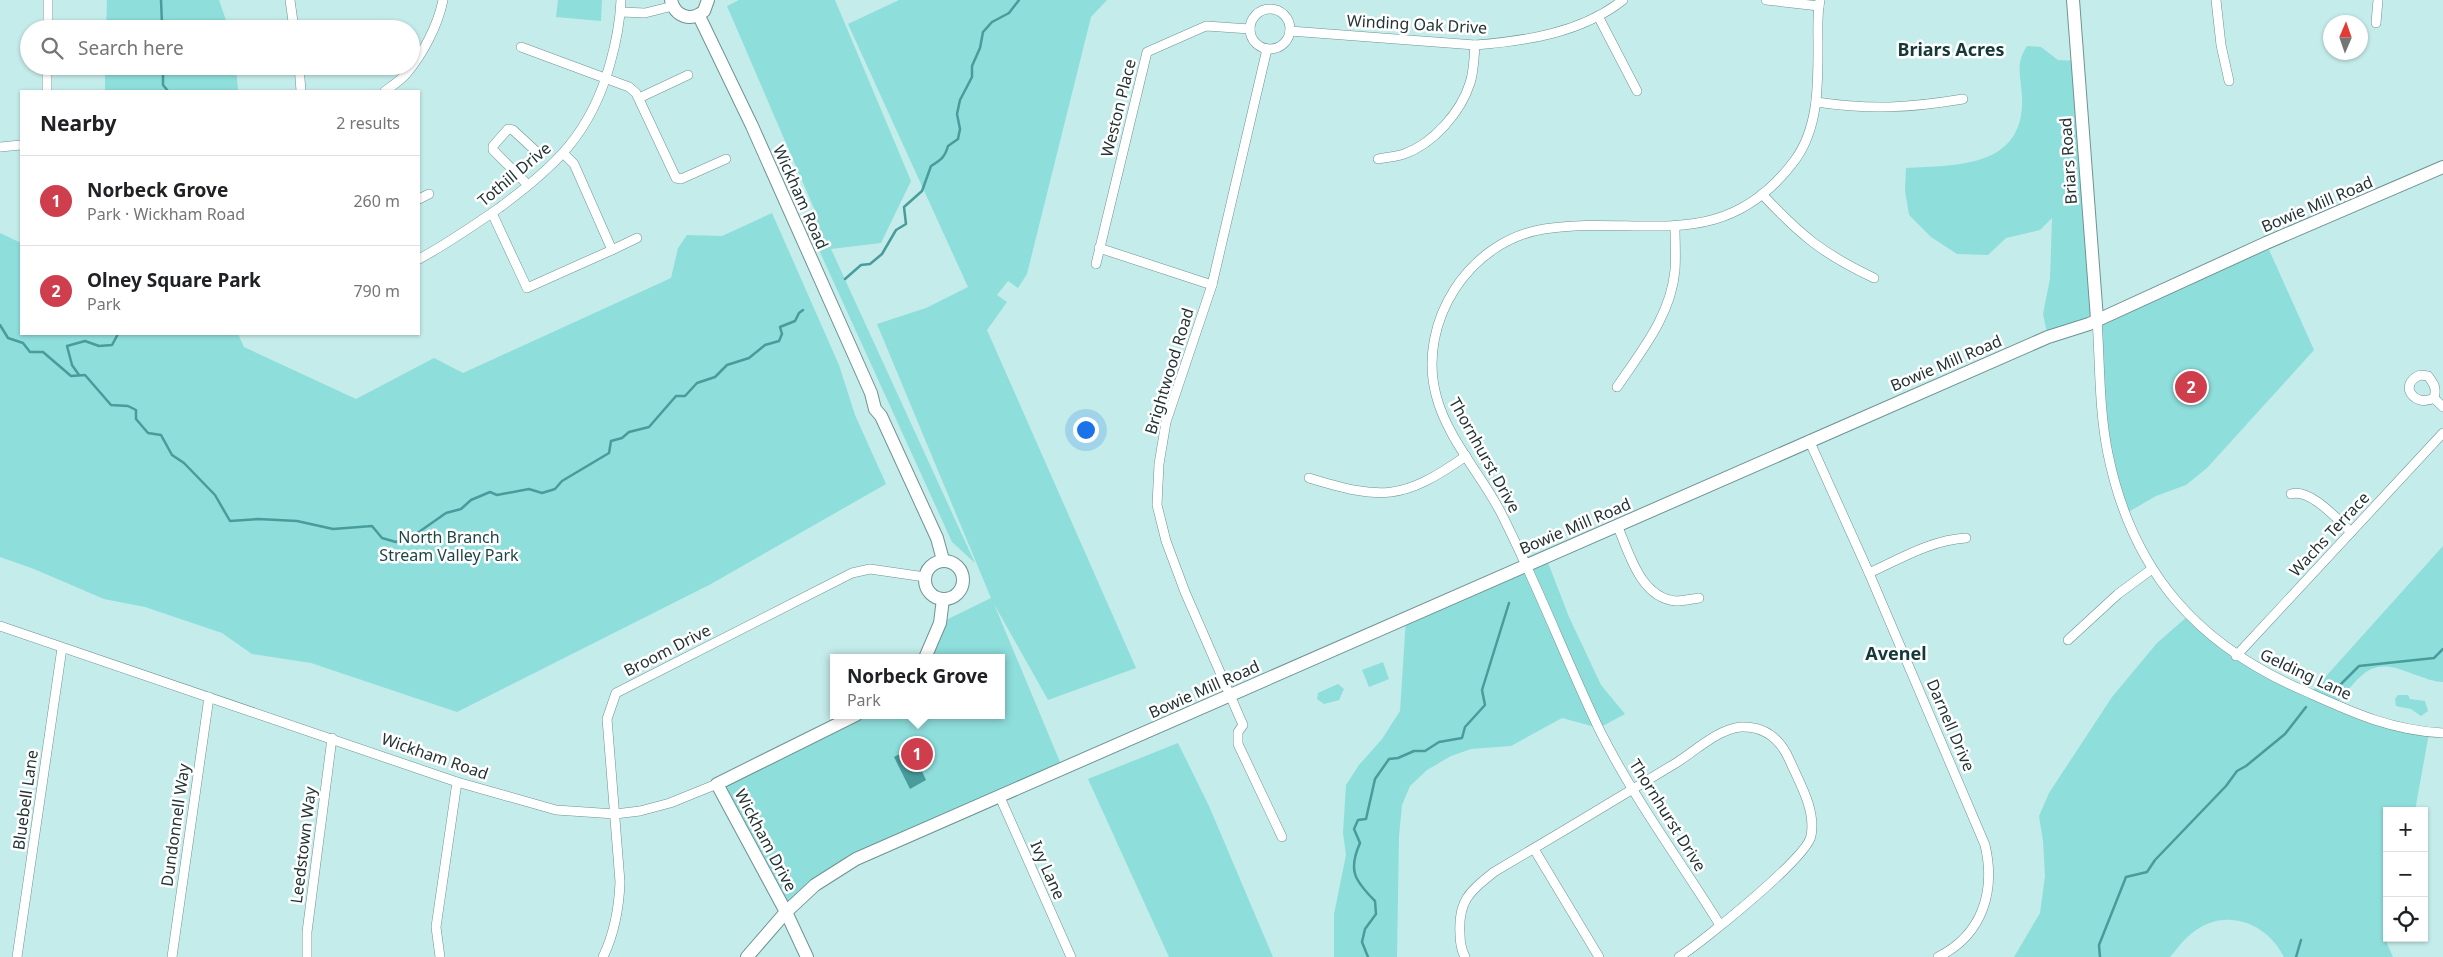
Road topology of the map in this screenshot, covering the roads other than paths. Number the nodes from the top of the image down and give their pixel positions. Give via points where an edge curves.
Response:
1 (48, 0) edge
2 (290, 0) edge
3 (443, 0) edge
4 (621, 0) edge
5 (708, 0) edge
6 (1276, 0) edge
7 (1624, 0) edge
8 (1766, 0) edge
9 (2073, 0) edge
10 (2216, 0) edge
11 (2378, 0) edge
12 (672, 3) edge
13 (1819, 3) edge
14 (1274, 10) junction
15 (621, 12) junction
16 (699, 16) junction
17 (1598, 16) junction
18 (48, 20) edge
19 (293, 20) edge
20 (2376, 23) dead end
21 (1250, 29) junction
22 (1290, 31) junction
23 (1475, 45) junction
24 (521, 47) dead end
25 (1267, 49) junction
26 (420, 53) edge
27 (688, 74) dead end
28 (47, 75) edge
29 (300, 75) edge
30 (405, 75) edge
31 (606, 78) junction
32 (2229, 81) dead end
33 (47, 90) edge
34 (301, 90) edge
35 (386, 90) edge
36 (1637, 92) dead end
37 (639, 98) junction
38 (1963, 99) dead end
39 (1816, 102) junction
40 (20, 145) edge
41 (0, 147) edge
42 (563, 153) junction
43 (540, 156) dead end
44 (726, 159) dead end
45 (1378, 159) dead end
46 (2443, 167) edge
47 (528, 185) junction
48 (429, 194) dead end
49 (1762, 194) junction
50 (420, 198) edge
51 (492, 213) junction
52 (1675, 227) junction
53 (637, 238) dead end
54 (1099, 248) junction
55 (612, 250) junction
56 (420, 258) edge
57 (1096, 264) dead end
58 (1874, 278) dead end
59 (1212, 285) junction
60 (2097, 319) junction
61 (1617, 386) dead end
62 (2434, 398) dead end
63 (2443, 407) edge
64 (2443, 433) edge
65 (1809, 440) junction
66 (1466, 456) junction
67 (1309, 478) dead end
68 (2290, 494) dead end
69 (1617, 525) junction
70 (2352, 532) junction
71 (1966, 538) dead end
72 (943, 560) junction
73 (1526, 564) junction
74 (2152, 569) junction
75 (1869, 573) junction
76 (924, 577) junction
77 (1699, 598) dead end
78 (943, 599) junction
79 (0, 626) edge
80 (2068, 640) dead end
81 (62, 648) junction
82 (927, 654) edge
83 (2236, 656) junction
84 (1230, 695) junction
85 (208, 696) junction
86 (848, 719) edge
87 (2443, 733) edge
88 (332, 738) junction
89 (739, 773) junction
90 (457, 782) junction
91 (717, 784) junction
92 (1634, 788) junction
93 (999, 795) junction
94 (730, 808) junction
95 (615, 814) junction
96 (1282, 837) dead end
97 (1534, 849) junction
98 (786, 912) junction
99 (1720, 925) junction
100 (17, 957) edge
101 (172, 957) edge
102 (306, 957) edge
103 (440, 957) edge
104 (603, 957) edge
105 (747, 957) edge
106 (807, 957) edge
107 (1071, 957) edge
108 (1465, 957) edge
109 (1598, 957) edge
110 (1678, 957) edge
111 (1938, 957) edge

1 - 18 street
2 - 19 street
3 - 26 street via 430,38
4 - 15 street, Tothill Drive
5 - 16 street
6 - 14 street
7 - 17 street, Winding Oak Drive
8 - 13 street
9 - 60 street, Briars Road
10 - 32 street via 2220,44
11 - 20 street
12 - 15 street via 645,13
12 - 16 street via 681,16
13 - 39 street, Thornhurst Drive
14 - 21 street via 1257,14
14 - 22 street via 1286,17
15 - 31 street, Tothill Drive
16 - 72 street, Wickham Road via 752,126 871,393 883,410 881,416 937,538
17 - 23 street, Winding Oak Drive via 1531,39
17 - 36 street
21 - 25 street via 1256,43
21 - 54 street, Weston Place via 1206,26 1147,52
22 - 23 street, Winding Oak Drive
22 - 25 street via 1284,44
23 - 45 street via 1470,82 1458,109 1440,130 1423,143 1405,154
24 - 31 street
25 - 59 street, Brightwood Road
27 - 37 street
28 - 33 street
29 - 34 street
30 - 35 street
31 - 37 street via 629,87
31 - 42 street, Tothill Drive via 602,94 589,118
37 - 44 street via 676,178 681,179
38 - 39 street via 1892,109
39 - 49 street, Thornhurst Drive via 1810,128 1797,156 1782,176
40 - 41 street
42 - 47 street, Tothill Drive
42 - 55 street via 574,164
43 - 47 street via 513,130 508,129 493,146 493,150
46 - 60 street, Bowie Mill Road
47 - 51 street, Tothill Drive
48 - 50 street
49 - 52 street, Thornhurst Drive via 1723,217
49 - 58 street via 1813,245
51 - 55 street via 527,288
51 - 56 street, Tothill Drive
52 - 61 street via 1675,270 1666,308 1654,332
52 - 66 street, Thornhurst Drive via 1541,229 1519,236 1492,251 1468,272 1456,286 1439,317 1431,360 1436,396
53 - 55 street
54 - 57 street, Weston Place
54 - 59 street
59 - 84 street, Brightwood Road via 1166,422 1158,464 1157,505 1185,592
60 - 65 street, Bowie Mill Road
60 - 74 street, Gelding Lane via 2107,454 2125,514
62 - 63 street
64 - 70 street, Wachs Terrace
65 - 69 street, Bowie Mill Road
65 - 75 street, Darnell Drive
66 - 67 street via 1418,486 1393,493 1350,490
66 - 73 street, Thornhurst Drive via 1498,508
68 - 70 street via 2309,495
69 - 73 street, Bowie Mill Road
69 - 77 street via 1643,582 1658,596 1676,601
70 - 83 street, Wachs Terrace
71 - 75 street via 1951,539 1924,548
72 - 76 street via 929,567
72 - 78 street via 955,564 963,579 955,595
73 - 84 street, Bowie Mill Road
73 - 92 street, Thornhurst Drive via 1601,733
74 - 80 street via 2118,594
74 - 83 street, Gelding Lane via 2188,616
75 - 111 street, Darnell Drive via 1981,833 1988,861 1988,888 1974,928 1952,950
76 - 78 street via 929,592
76 - 95 street, Broom Drive via 870,569 852,574 616,693 607,720
78 - 82 street via 940,623
79 - 81 street, Wickham Road
81 - 85 street, Wickham Road
81 - 100 street, Bluebell Lane
83 - 87 street, Gelding Lane via 2273,678 2380,723 2414,731
84 - 93 street, Bowie Mill Road
84 - 96 street, Brightwood Road via 1243,725 1238,732 1238,744
85 - 88 street, Wickham Road
85 - 101 street, Dundonnell Way
86 - 89 street, Wickham Road
88 - 90 street, Wickham Road
88 - 102 street, Leedstown Way via 306,932
89 - 91 street, Wickham Road
89 - 94 street via 732,786
90 - 95 street, Wickham Road via 556,810
90 - 103 street via 436,926
91 - 94 street, Wickham Drive
91 - 95 street, Wickham Road via 664,805
92 - 97 street
92 - 99 street, Thornhurst Drive
92 - 99 street via 1720,734 1740,727 1756,728 1771,734 1784,746 1812,816 1811,838 1805,849
93 - 98 street, Bowie Mill Road via 848,864 815,885
93 - 107 street, Ivy Lane
94 - 98 street, Wickham Drive
95 - 104 street, Broom Drive via 619,904 616,924
97 - 108 street via 1488,877 1460,909 1461,950
97 - 109 street
98 - 105 street, Bowie Mill Road
98 - 106 street, Wickham Drive
99 - 110 street

